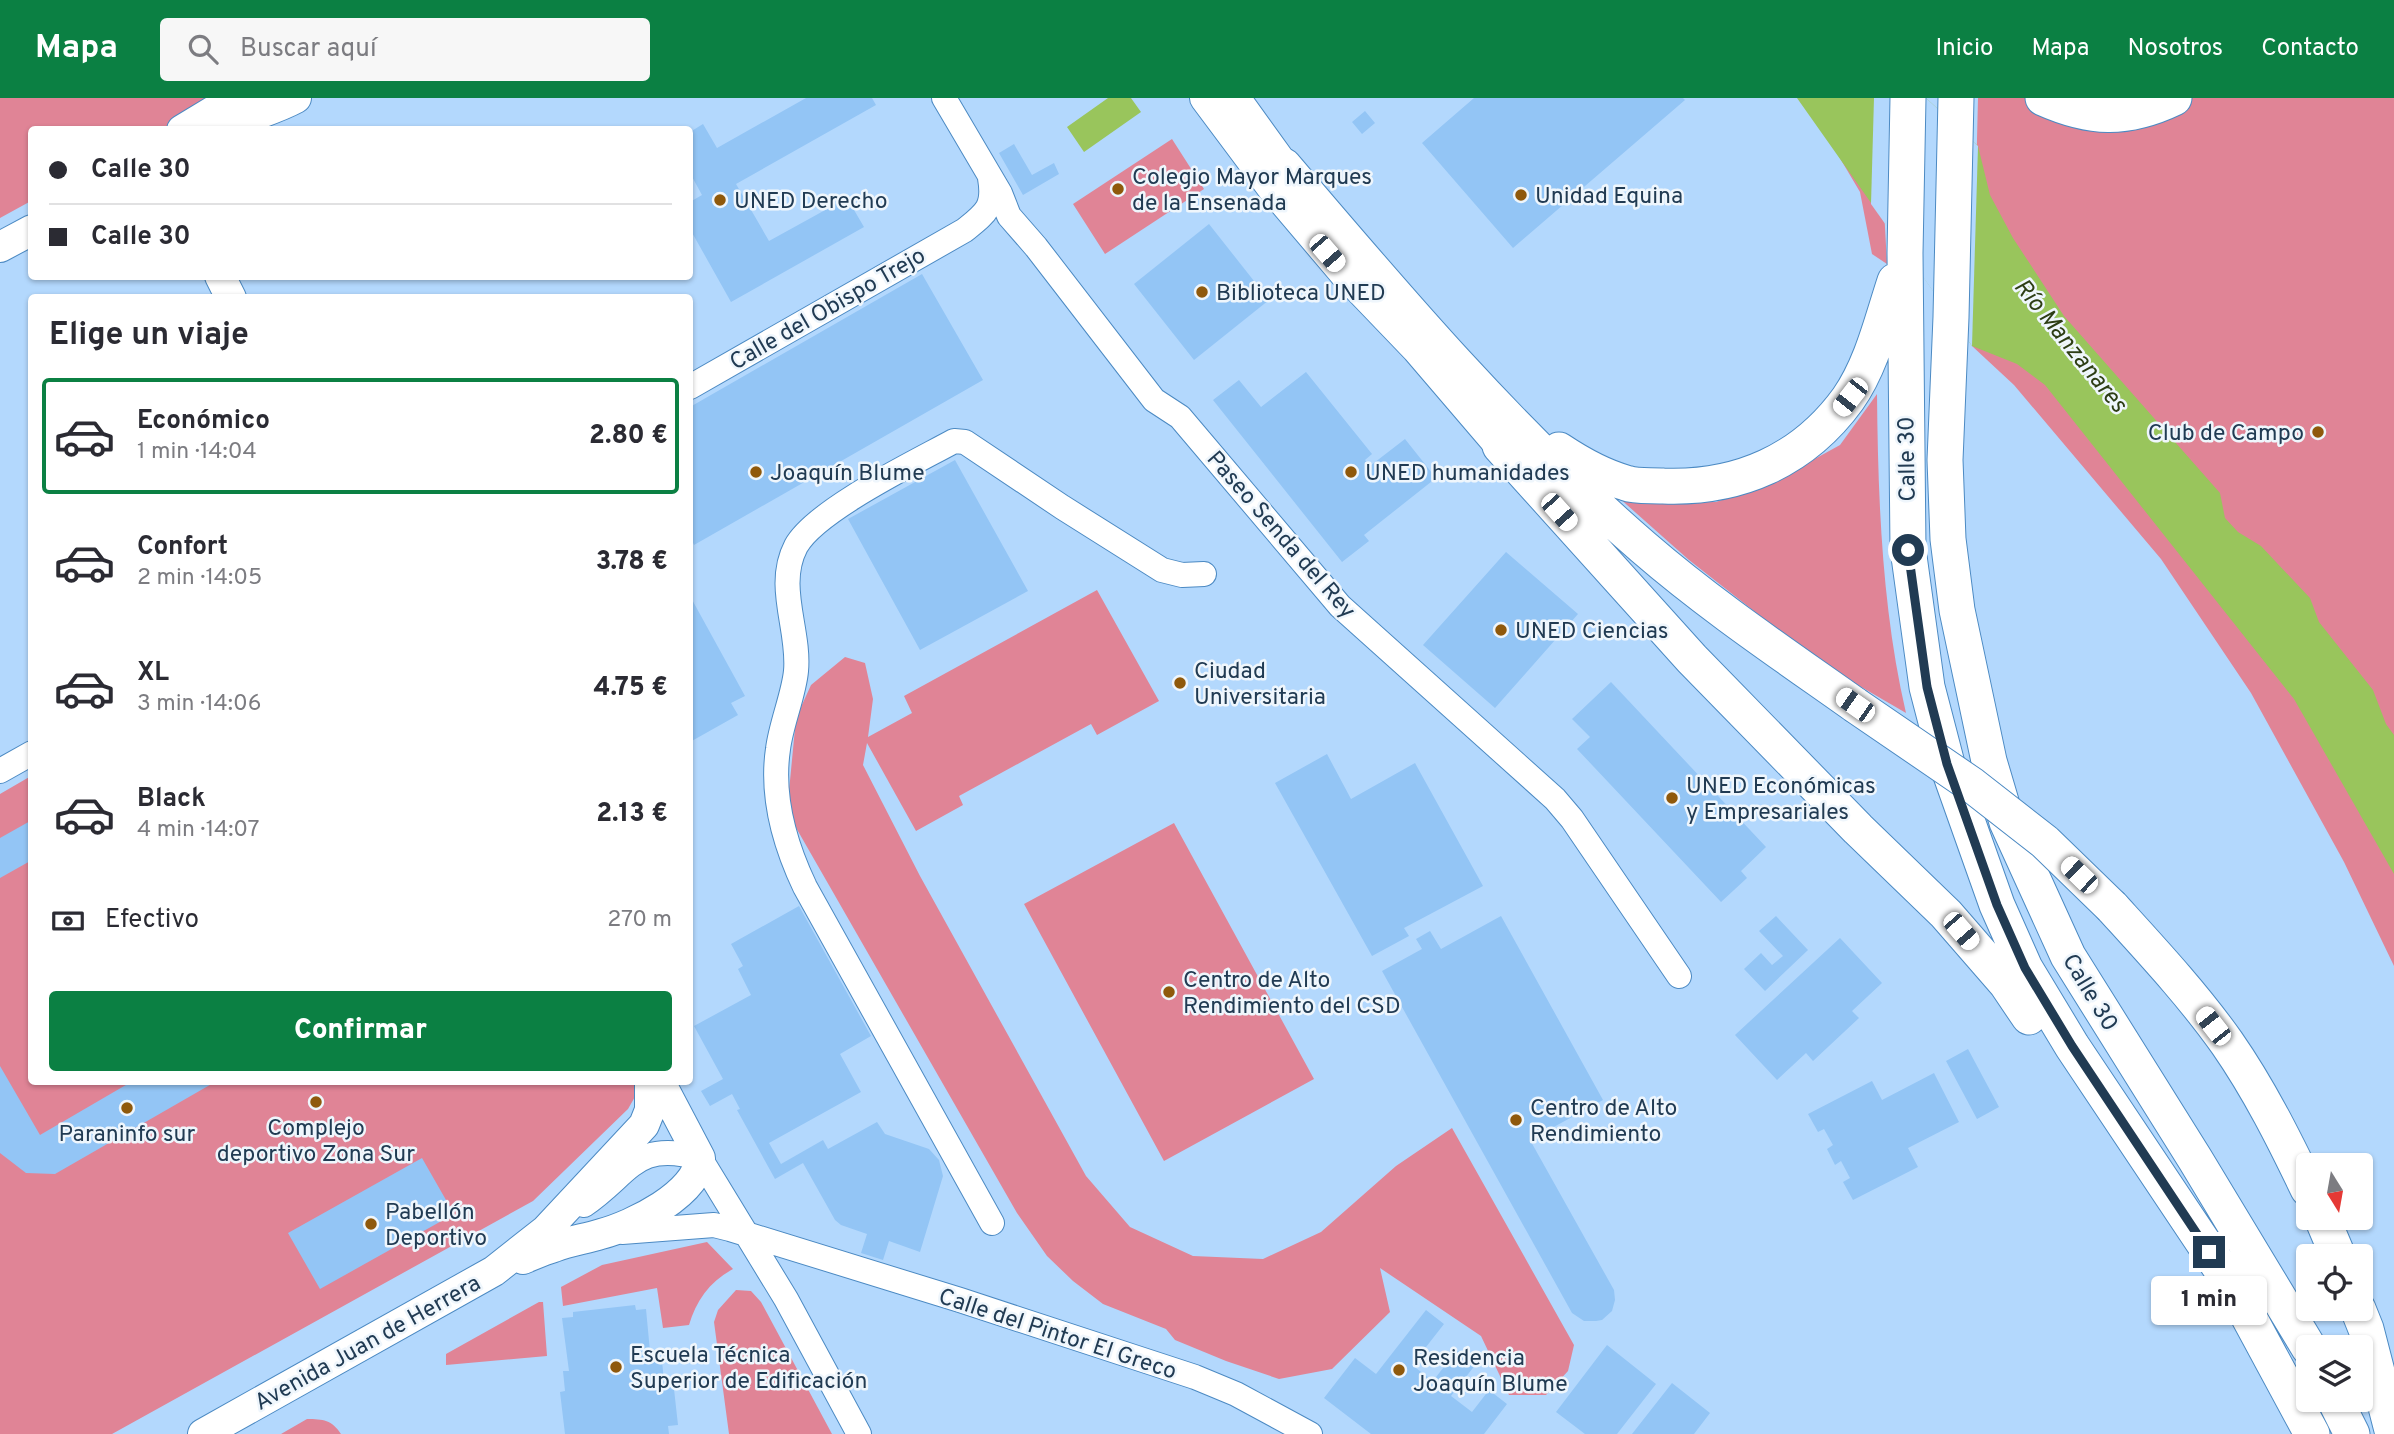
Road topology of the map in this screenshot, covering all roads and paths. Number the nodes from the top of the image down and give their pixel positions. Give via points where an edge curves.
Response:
1 (274, 98) edge
2 (296, 98) edge
3 (944, 98) edge
4 (1205, 98) edge
5 (1235, 98) edge
6 (1908, 98) edge
7 (1956, 98) edge
8 (2043, 98) edge
9 (2174, 98) edge
10 (233, 115) edge
11 (196, 126) edge
12 (1284, 166) joint
13 (990, 178) junction
14 (1018, 227) junction
15 (965, 230) junction
16 (28, 232) edge
17 (0, 247) edge
18 (1905, 253) junction
19 (1451, 356) junction
20 (693, 385) edge
21 (1500, 446) joint
22 (1203, 574) dead end
23 (28, 755) edge
24 (0, 771) edge
25 (1679, 976) dead end
26 (650, 1085) edge
27 (662, 1085) edge
28 (700, 1157) junction
29 (2296, 1164) edge
30 (992, 1223) dead end
31 (546, 1230) junction
32 (604, 1234) junction
33 (746, 1235) junction
34 (799, 1251) junction
35 (2209, 1252) junction
36 (494, 1271) junction
37 (774, 1280) junction
38 (2363, 1321) edge
39 (2301, 1335) edge
40 (2341, 1412) edge
41 (203, 1434) edge
42 (859, 1434) edge
43 (1310, 1434) edge
44 (2312, 1434) edge
45 (2352, 1434) edge
46 (2393, 1434) edge

1 - 10 highway
2 - 10 main road via 264,112
3 - 13 street, Paseo Senda del Rey
4 - 21 main road via 1273,190
5 - 12 main road
6 - 18 highway, Calle 30
7 - 39 highway, Calle 30 via 1945,460 1948,540 1957,610 1989,761 2007,822 2068,956
8 - 9 highway via 2071,110 2101,115 2129,114
10 - 11 main road
12 - 19 highway
13 - 14 street, Paseo Senda del Rey
13 - 15 street, Calle del Obispo Trejo via 991,204
14 - 15 street, Calle del Obispo Trejo via 996,223
14 - 25 street, Paseo Senda del Rey via 1154,400 1180,417 1340,606 1555,799
15 - 20 street, Calle del Obispo Trejo
16 - 17 main road
18 - 19 highway via 1869,358 1850,397 1826,428 1791,456 1746,476 1691,487 1628,484 1585,468 1544,439
18 - 35 highway, Calle 30 via 1908,550 1927,687 1947,764 1997,905 2025,968
19 - 29 highway, bridge via 1547,459 1644,548 1747,629 1972,785 2045,842 2112,907 2227,1043
21 - 35 highway via 1692,659 1947,914 2006,982 2154,1198
22 - 30 street via 1162,570 965,442 954,442 887,477 827,515 808,530 792,557 787,597 796,672 777,749 780,815 789,855
23 - 24 street
26 - 31 main road via 650,1110 644,1125
27 - 28 main road
28 - 31 street via 671,1152 644,1156
28 - 32 main road via 694,1175 670,1201
28 - 33 street
31 - 36 main road
32 - 33 street, Calle del Pintor El Greco via 714,1224
32 - 36 main road via 553,1247
33 - 34 street, Calle del Pintor El Greco
33 - 37 street
34 - 37 street via 780,1263
34 - 43 street, Calle del Pintor El Greco via 1195,1377
35 - 44 highway, Calle 30
36 - 41 main road, Avenida Juan de Herrera
37 - 42 street
38 - 46 highway
40 - 45 highway

